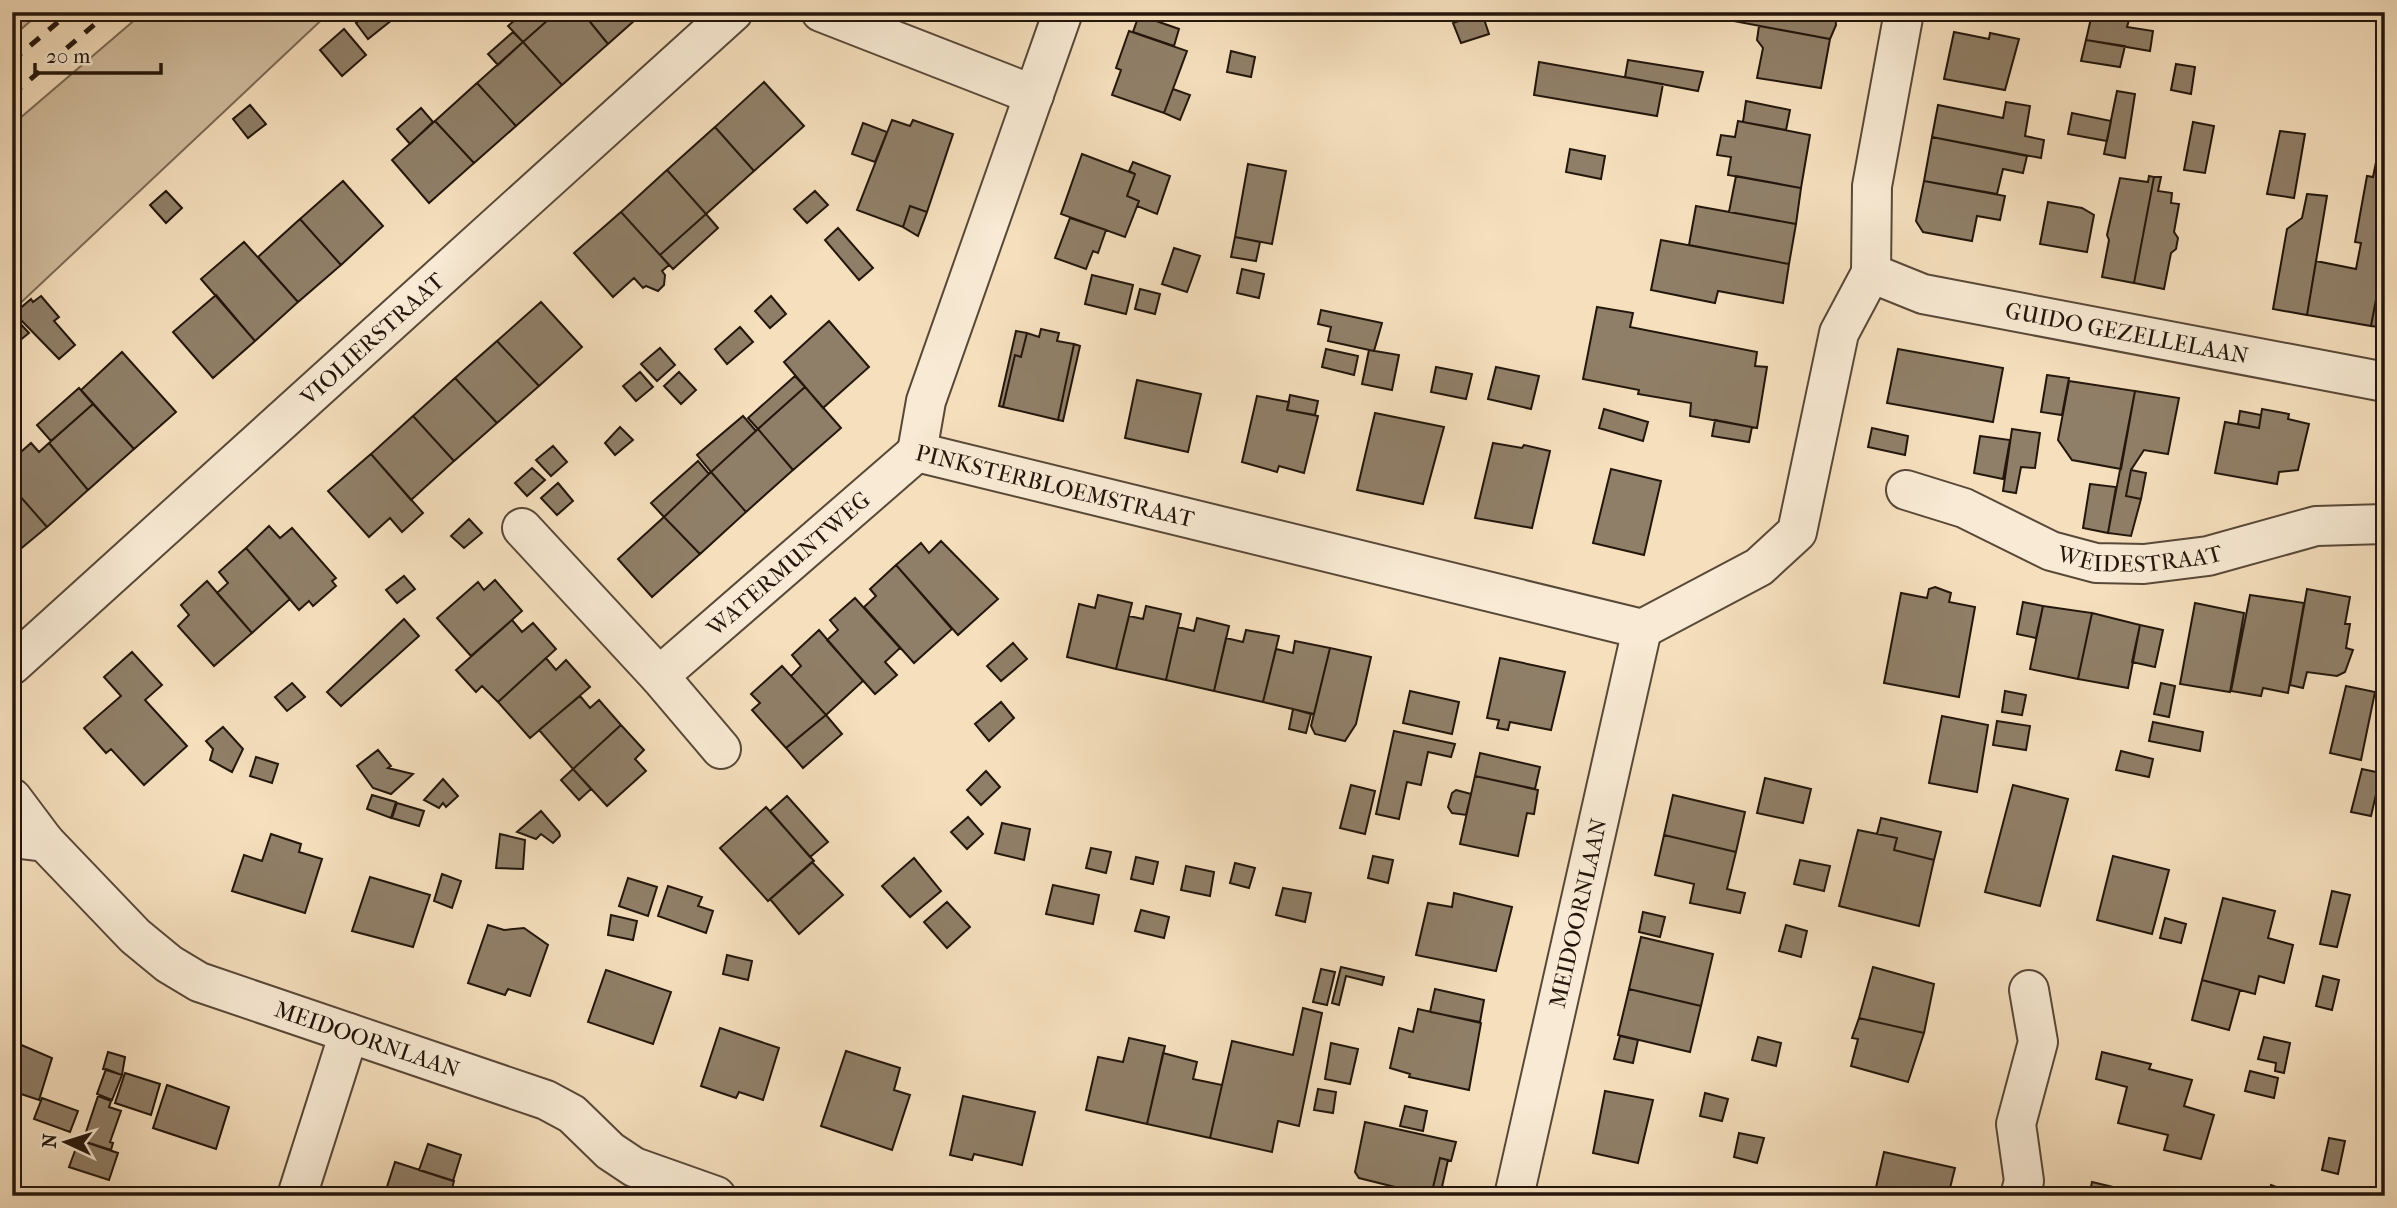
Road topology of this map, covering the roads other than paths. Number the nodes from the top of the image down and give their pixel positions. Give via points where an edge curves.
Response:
1 (733, 12) edge
2 (821, 12) edge
3 (1063, 12) edge
4 (1904, 12) edge
5 (1034, 95) junction
6 (1871, 273) junction
7 (2385, 382) edge
8 (917, 452) junction
9 (1906, 490) dead end
10 (2385, 524) edge
11 (522, 528) dead end
12 (1642, 629) junction
13 (12, 665) edge
14 (659, 676) junction
15 (721, 750) dead end
16 (12, 798) edge
17 (29, 840) edge
18 (2029, 990) dead end
19 (349, 1034) junction
20 (297, 1196) edge
21 (716, 1196) edge
22 (1514, 1196) edge
23 (2020, 1196) edge

1 - 13 street, VIOLIERSTRAAT
2 - 5 street
3 - 5 street, PINKSTERBLOEMSTRAAT
4 - 6 street via 1872,186
5 - 8 street, PINKSTERBLOEMSTRAAT via 926,401
6 - 7 street, GUIDO GEZELLELAAN via 1923,294
6 - 12 street via 1839,333 1797,532 1759,567
8 - 12 street, PINKSTERBLOEMSTRAAT
8 - 14 street, WATERMUNTWEG
9 - 10 street, WEIDESTRAAT via 1964,509 2051,551 2096,563 2144,564 2208,556 2316,526
11 - 14 street
12 - 22 street, MEIDOORNLAAN
14 - 15 street
16 - 17 street, MEIDOORNLAAN
17 - 19 street, MEIDOORNLAAN via 169,964 199,982
18 - 23 street via 2038,1042 2016,1124 2024,1181
19 - 20 street
19 - 21 street, MEIDOORNLAAN via 546,1100 572,1114 634,1167

